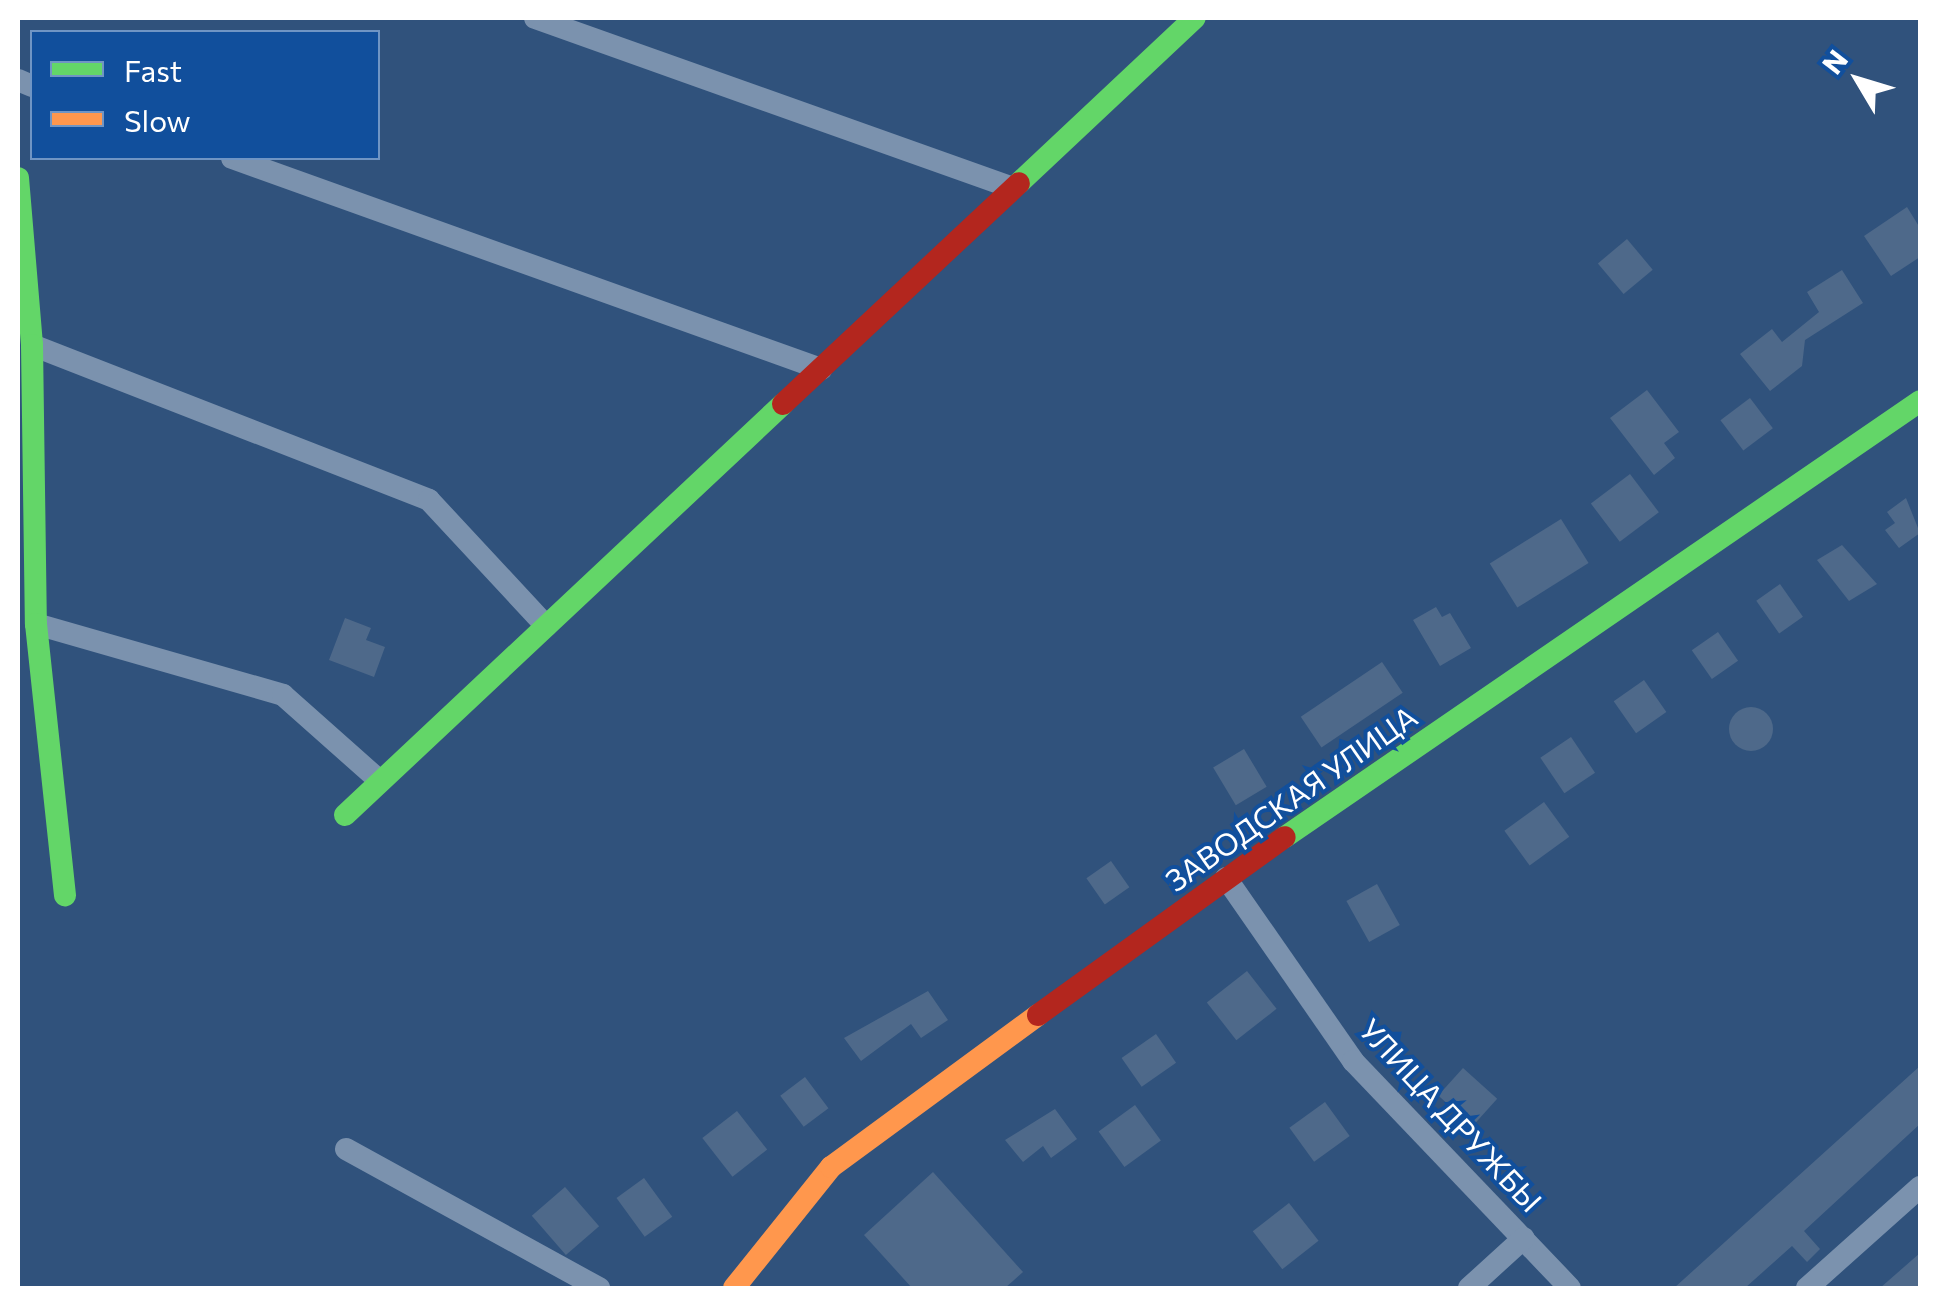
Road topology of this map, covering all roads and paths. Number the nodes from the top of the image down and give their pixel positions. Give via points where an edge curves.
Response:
1 (535, 18) edge
2 (1195, 18) edge
3 (238, 160) edge
4 (18, 178) edge
5 (1013, 188) junction
6 (32, 345) junction
7 (820, 368) junction
8 (1920, 400) edge
9 (36, 624) junction
10 (546, 626) junction
11 (380, 782) junction
12 (345, 814) dead end
13 (1226, 878) junction
14 (65, 895) dead end
15 (346, 1149) dead end
16 (1920, 1186) edge
17 (1524, 1238) junction
18 (599, 1288) edge
19 (734, 1288) edge
20 (1469, 1288) edge
21 (1570, 1288) edge
22 (1806, 1288) edge

1 - 5 street
2 - 5 street
3 - 7 street
4 - 6 street
5 - 7 street
6 - 9 street
6 - 10 street via 429,500
7 - 10 street
8 - 13 street, ЗАВОДСКАЯ УЛИЦА
9 - 11 street via 283,696
9 - 14 street
10 - 11 street
11 - 12 street
13 - 17 street, УЛИЦА ДРУЖБЫ via 1353,1061
13 - 19 street, ЗАВОДСКАЯ УЛИЦА via 831,1166
15 - 18 street
16 - 22 street
17 - 20 street
17 - 21 street, УЛИЦА ДРУЖБЫ

